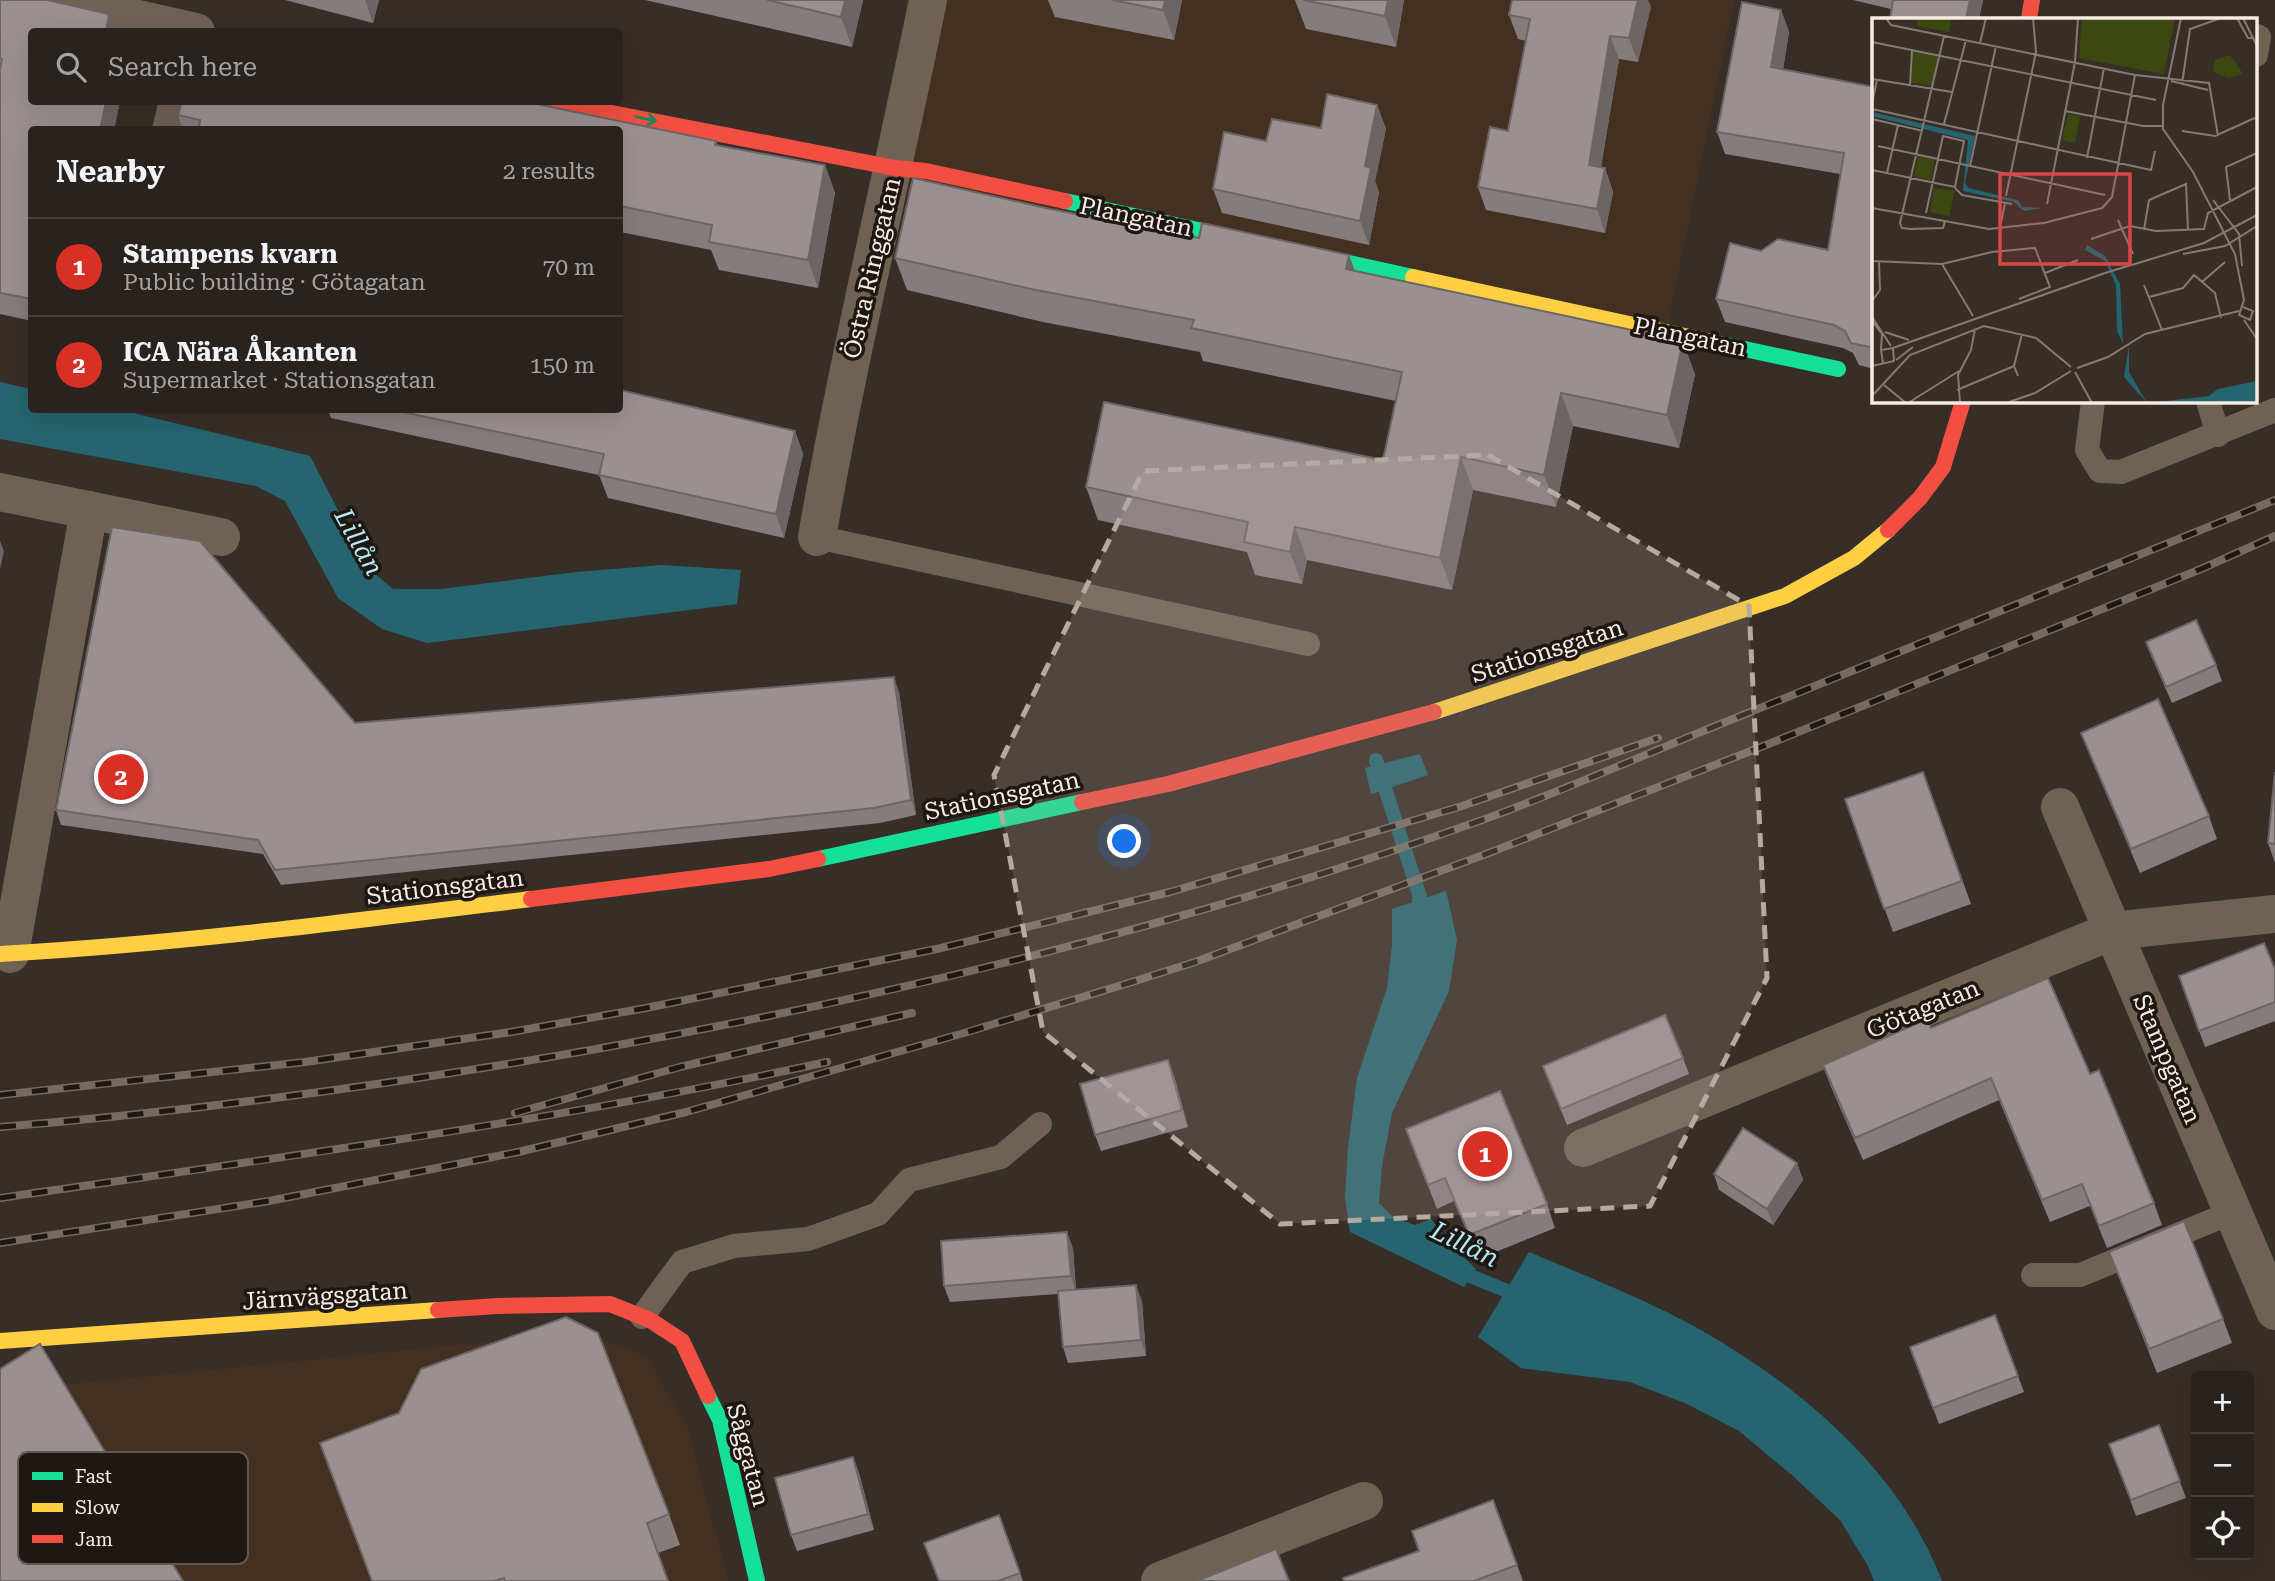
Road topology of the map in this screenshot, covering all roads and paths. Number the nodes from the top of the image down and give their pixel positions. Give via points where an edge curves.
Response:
1 (53, 0) edge
2 (199, 0) edge
3 (928, 0) edge
4 (2032, 0) edge
5 (2029, 18) edge
6 (180, 28) edge
7 (194, 28) edge
8 (177, 105) edge
9 (570, 105) edge
10 (173, 126) edge
11 (895, 168) junction
12 (1838, 369) dead end
13 (1963, 402) edge
14 (2093, 402) edge
15 (2208, 402) edge
16 (2275, 410) edge
17 (2218, 435) junction
18 (0, 492) edge
19 (89, 510) junction
20 (220, 537) dead end
21 (817, 537) joint
22 (1308, 644) dead end
23 (2060, 807) dead end
24 (2275, 914) edge
25 (2112, 931) junction
26 (5, 954) edge
27 (1040, 1124) dead end
28 (1583, 1148) dead end
29 (2233, 1212) junction
30 (2033, 1275) dead end
31 (2275, 1311) edge
32 (646, 1319) junction
33 (0, 1341) edge
34 (1364, 1501) dead end
35 (757, 1581) edge
36 (1160, 1581) edge

1 - 6 street
2 - 7 street
3 - 11 street, Östra Ringgatan
4 - 5 street
8 - 10 street
9 -> 11 street, Plangatan
11 - 12 street, Plangatan
11 - 21 street, Östra Ringgatan via 836,429
13 - 26 street, Stationsgatan via 1943,467 1920,498 1854,558 1785,596 1442,710 1168,784 769,869 347,922
14 - 17 lane via 2087,450 2100,471 2120,472
15 - 17 lane
16 - 17 lane
18 - 19 street
19 - 20 street
19 - 26 street
21 - 22 lane
23 - 25 street, Stampgatan
24 - 25 street, Götagatan
25 - 28 street, Götagatan
25 - 29 street, Stampgatan
27 - 32 lane via 1001,1157 908,1180 878,1214 808,1239 734,1246 682,1262
29 - 30 lane via 2080,1275
29 - 31 street, Stampgatan
32 - 33 street, Järnvägsgatan via 610,1304 498,1306
32 - 35 street, Såggatan via 682,1341 719,1420
34 - 36 street

